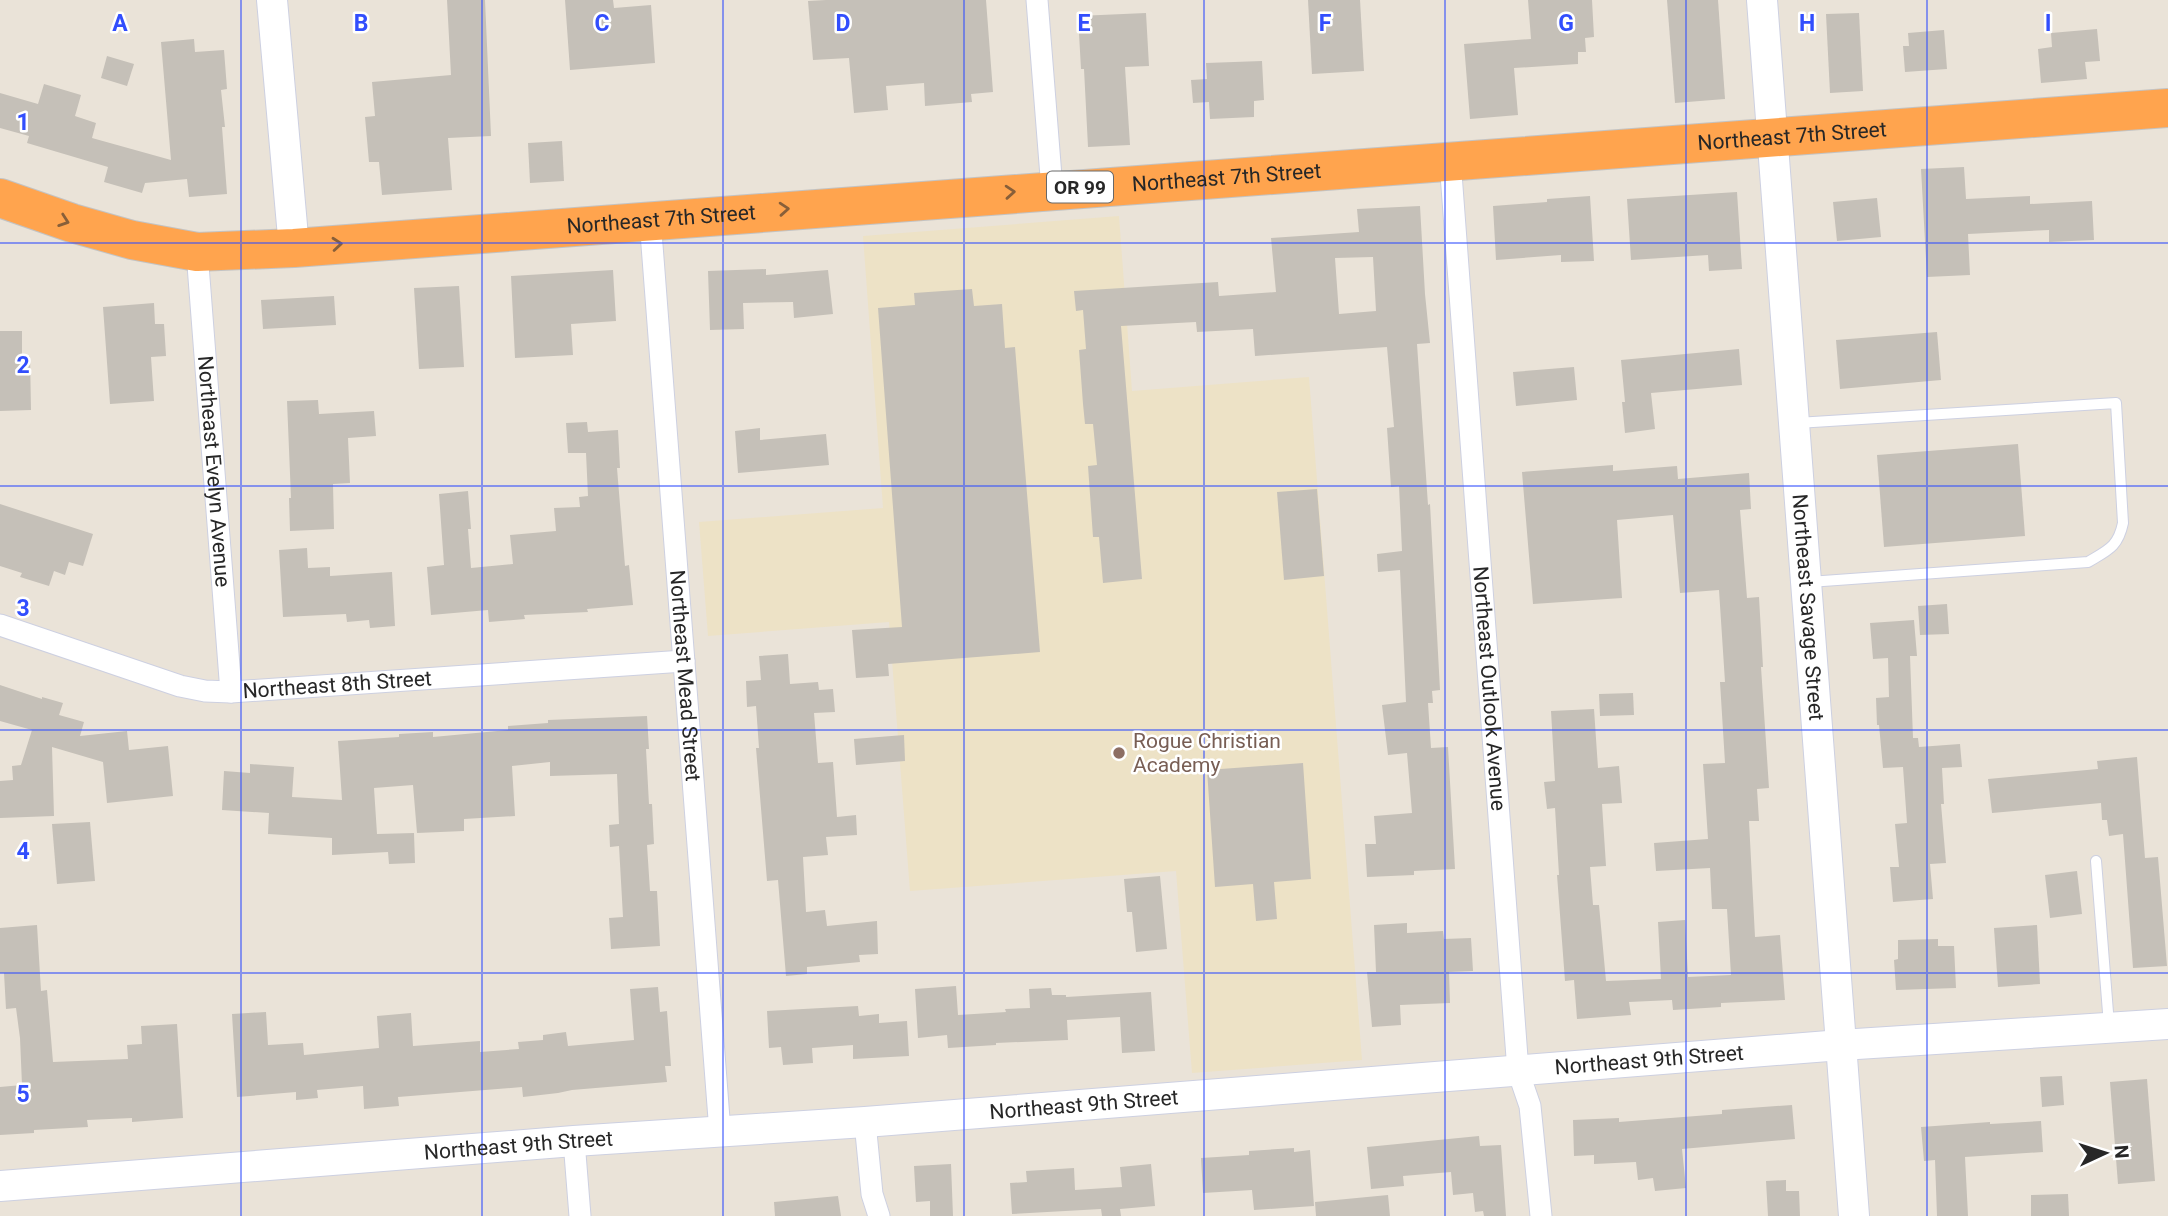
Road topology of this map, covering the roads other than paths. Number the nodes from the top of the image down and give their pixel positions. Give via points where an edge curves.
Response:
1 (272, 0) edge
2 (1037, 0) edge
3 (1762, 0) edge
4 (2168, 108) edge
5 (1773, 138) junction
6 (1450, 160) junction
7 (1052, 189) junction
8 (0, 198) edge
9 (650, 219) junction
10 (294, 248) junction
11 (197, 252) junction
12 (1794, 423) junction
13 (1806, 583) junction
14 (0, 625) edge
15 (684, 661) junction
16 (231, 692) junction
17 (2096, 861) dead end
18 (2168, 1024) edge
19 (2109, 1028) junction
20 (1841, 1045) junction
21 (1518, 1071) junction
22 (865, 1122) junction
23 (720, 1132) junction
24 (574, 1142) junction
25 (0, 1186) edge
26 (580, 1216) edge
27 (879, 1216) edge
28 (1541, 1216) edge
29 (1854, 1216) edge

1 - 10 street
2 - 7 street
3 - 5 street, Northeast Savage Street
4 - 5 highway, Northeast 7th Street / OR 99
5 - 6 highway, Northeast 7th Street / OR 99
5 - 12 street, Northeast Savage Street
6 - 7 highway, Northeast 7th Street / OR 99
6 - 21 street, Northeast Outlook Avenue
9 -> 7 highway, Northeast 7th Street / OR 99
8 -> 11 highway, Northeast 7th Street / OR 99 via 132,240
10 -> 9 highway, Northeast 7th Street / OR 99
9 - 15 street, Northeast Mead Street
10 - 11 highway, Northeast 7th Street / OR 99
11 - 16 street, Northeast Evelyn Avenue
12 - 13 street, Northeast Savage Street
12 - 13 lane via 2116,403 2123,523 2113,547 2088,562
13 - 20 street, Northeast Savage Street
14 - 16 street, Northeast 8th Street via 180,686
15 - 16 street, Northeast 8th Street
15 - 23 street, Northeast Mead Street
17 - 19 lane
18 - 19 street, Northeast 9th Street
19 - 20 street, Northeast 9th Street
20 - 21 street, Northeast 9th Street
20 - 29 street, Northeast Savage Street
21 - 22 street, Northeast 9th Street
21 - 28 street, Northeast Outlook Avenue via 1530,1106
22 - 23 street, Northeast 9th Street
22 - 27 street via 872,1194
23 - 24 street, Northeast 9th Street
24 - 25 street, Northeast 9th Street
24 - 26 street

